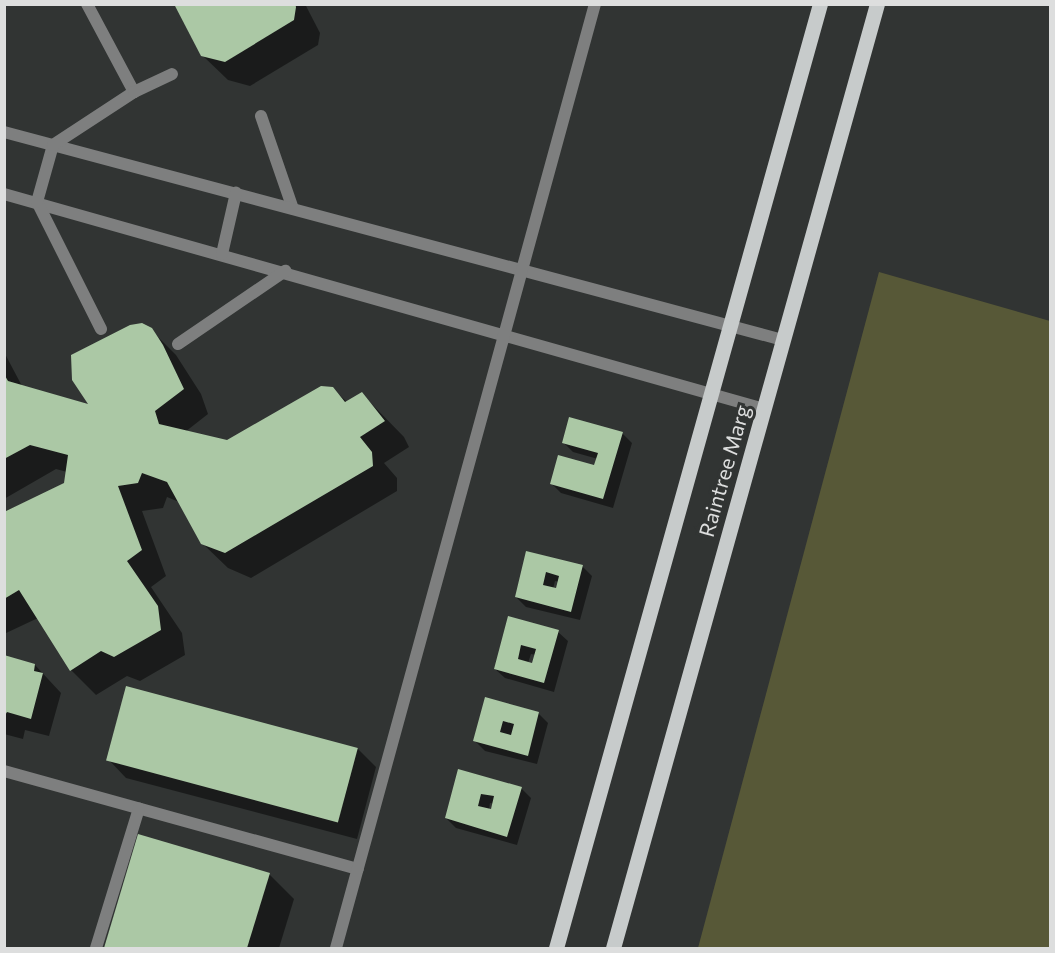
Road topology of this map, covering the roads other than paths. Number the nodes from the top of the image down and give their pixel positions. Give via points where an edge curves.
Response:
1 (87, 4) edge
2 (595, 4) edge
3 (820, 4) edge
4 (877, 4) edge
5 (172, 74) dead end
6 (134, 92) junction
7 (261, 116) dead end
8 (4, 132) edge
9 (53, 145) junction
10 (236, 193) junction
11 (4, 194) edge
12 (37, 202) junction
13 (293, 209) junction
14 (222, 254) junction
15 (522, 268) junction
16 (285, 271) junction
17 (730, 325) junction
18 (101, 329) dead end
19 (503, 338) junction
20 (783, 340) junction
21 (178, 344) dead end
22 (711, 394) junction
23 (764, 409) junction
24 (4, 771) edge
25 (139, 808) junction
26 (357, 869) junction
27 (96, 948) edge
28 (336, 948) edge
29 (556, 948) edge
30 (612, 948) edge

1 - 6 lane
2 - 15 lane
3 - 17 main road, Raintree Marg
4 - 20 main road, Raintree Marg
5 - 6 lane
6 - 9 lane
7 - 13 lane
8 - 9 lane
9 - 10 lane
9 - 12 lane
10 - 13 lane
10 - 14 lane
11 - 12 lane
12 - 14 lane
12 - 18 lane
13 - 15 lane
14 - 16 lane
15 - 17 lane
15 - 19 lane
16 - 19 lane
16 - 21 lane
17 - 20 lane
17 - 22 main road, Raintree Marg
19 - 22 lane
19 - 26 lane
20 - 23 main road, Raintree Marg
22 - 23 lane
22 - 29 main road, Raintree Marg
23 - 30 main road, Raintree Marg
24 - 25 lane
25 - 26 lane
25 - 27 lane
26 - 28 lane

